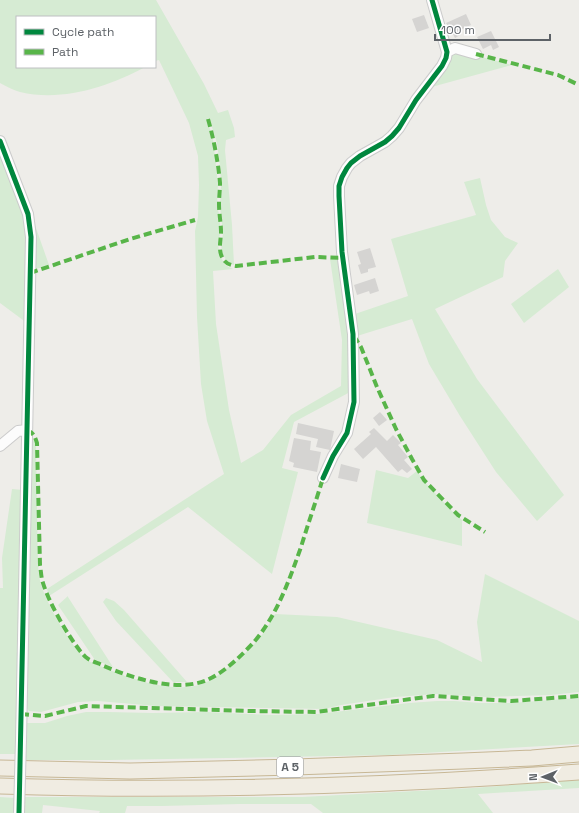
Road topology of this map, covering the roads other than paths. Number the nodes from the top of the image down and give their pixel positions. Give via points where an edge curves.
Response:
1 (432, 0) edge
2 (447, 52) junction
3 (476, 54) dead end
4 (0, 142) edge
5 (27, 430) junction
6 (0, 446) edge
7 (323, 478) dead end
8 (579, 754) edge
9 (0, 768) edge
10 (579, 772) edge
11 (0, 786) edge
12 (19, 813) edge

1 - 2 street
2 - 3 street via 455,48
2 - 7 street via 442,66 395,132 385,142 351,163 344,172 339,186 342,252 353,334 354,402 347,433
4 - 5 street via 28,214 31,237
5 - 6 street via 18,431
5 - 12 street, bridge
8 - 9 highway, A 5 via 463,761 130,771
10 - 11 highway, A 5 via 300,786 132,789

